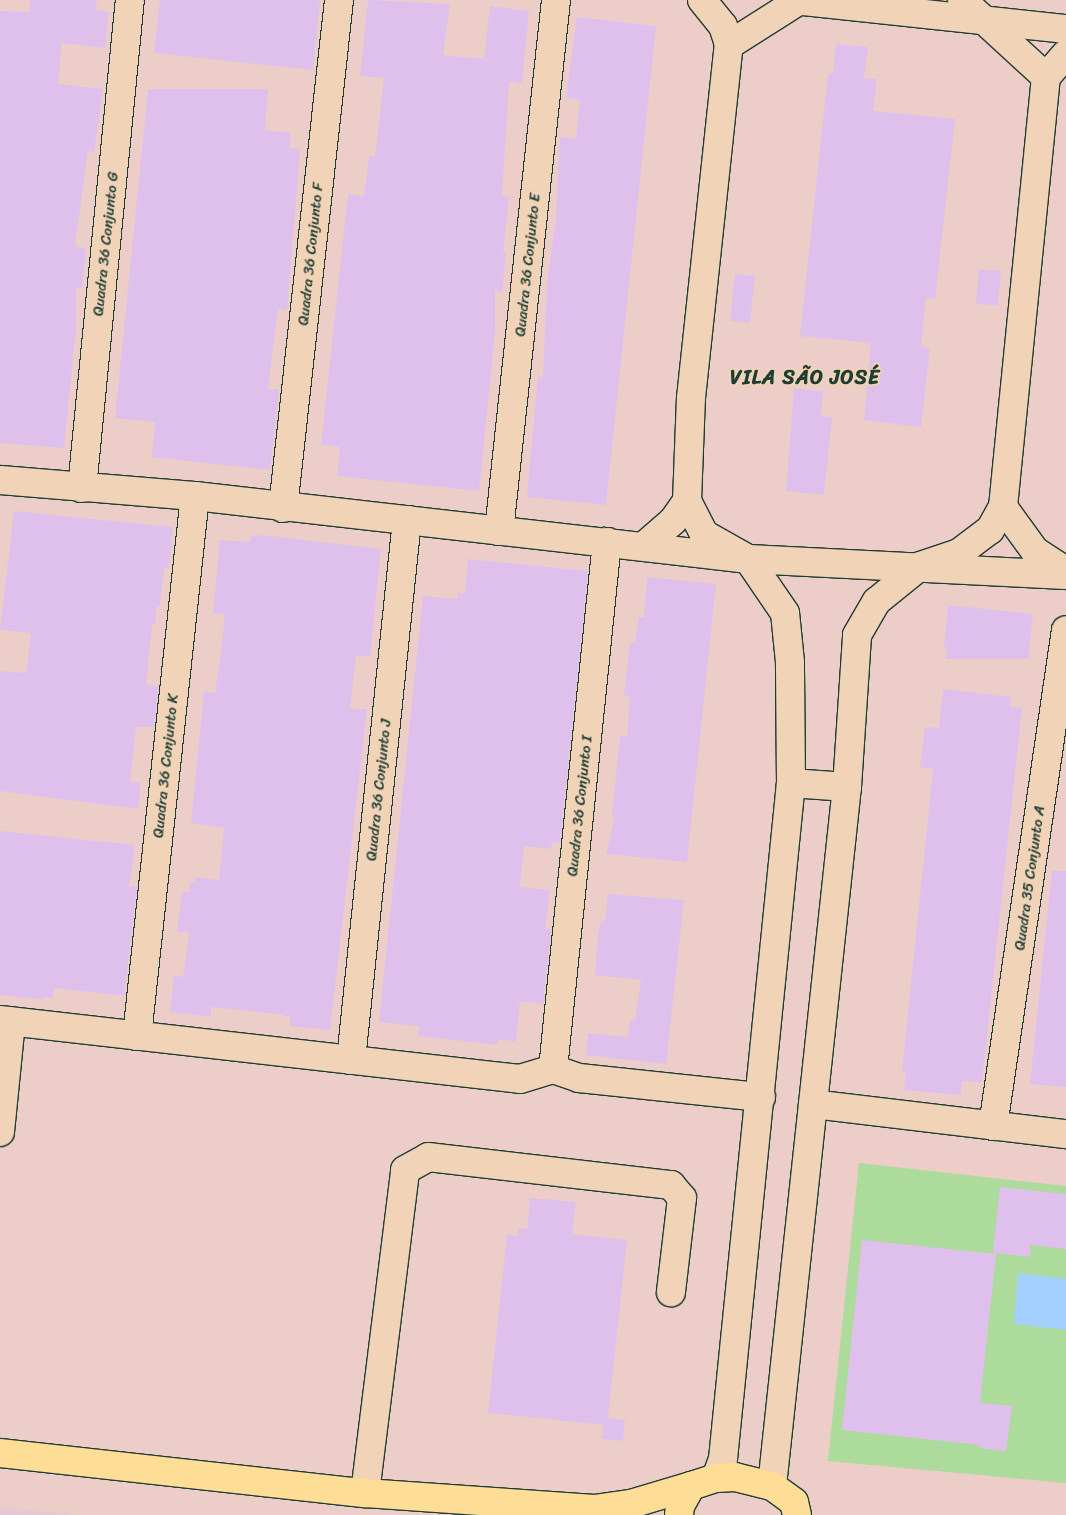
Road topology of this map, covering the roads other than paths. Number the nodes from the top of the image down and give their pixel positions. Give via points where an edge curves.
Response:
1 (130, 0) edge
2 (339, 0) edge
3 (556, 0) edge
4 (702, 0) edge
5 (794, 0) edge
6 (800, 0) edge
7 (962, 0) edge
8 (987, 20) junction
9 (1066, 29) edge
10 (729, 45) junction
11 (1066, 54) edge
12 (1046, 77) junction
13 (0, 480) edge
14 (82, 488) junction
15 (196, 496) junction
16 (687, 501) junction
17 (1003, 507) junction
18 (283, 508) junction
19 (407, 520) junction
20 (499, 531) junction
21 (606, 542) junction
22 (644, 546) junction
23 (748, 559) junction
24 (920, 566) junction
25 (1066, 571) edge
26 (1066, 575) edge
27 (1066, 630) edge
28 (791, 783) junction
29 (847, 787) junction
30 (5, 1021) edge
31 (136, 1036) junction
32 (351, 1060) junction
33 (553, 1069) junction
34 (761, 1097) junction
35 (813, 1104) junction
36 (994, 1126) junction
37 (0, 1132) edge
38 (1066, 1134) edge
39 (671, 1292) dead end
40 (0, 1453) edge
41 (704, 1482) junction
42 (772, 1486) junction
43 (365, 1492) junction
44 (800, 1511) edge
45 (602, 1512) edge
46 (679, 1515) edge

1 - 14 street, Quadra 36 Conjunto G
2 - 18 street, Quadra 36 Conjunto F
3 - 20 street, Quadra 36 Conjunto E
4 - 10 street via 723,26
5 - 6 street
6 - 8 street
6 - 10 street
7 - 8 street
8 - 9 street
8 - 12 street
10 - 16 street via 691,398
11 - 12 street
12 - 17 street
13 - 14 street
14 - 15 street
15 - 18 street
15 - 31 street, Quadra 36 Conjunto K
16 - 22 street via 673,521
16 - 23 street via 704,534
17 - 24 street via 990,530 959,553
17 - 25 street via 1035,551
18 - 19 street
19 - 20 street
19 - 32 street, Quadra 36 Conjunto J
20 - 21 street
21 - 22 street
21 - 33 street, Quadra 36 Conjunto I
22 - 23 street
23 - 24 street
23 - 28 street via 784,613 790,662
24 - 26 street
24 - 29 street via 877,601 857,635
27 - 36 street, Quadra 35 Conjunto A
28 - 29 street
28 - 34 street
29 - 35 street
30 - 31 street
30 - 37 street
31 - 32 street
32 - 33 street via 520,1079
33 - 34 street via 579,1078
34 - 41 street via 723,1459
35 - 36 street
35 - 42 street
36 - 38 street
39 - 43 street via 682,1198 671,1184 428,1157 405,1170
40 - 43 main road
41 - 42 main road via 735,1476
41 - 45 main road
41 - 46 main road via 680,1506
42 - 44 main road
43 - 45 main road

